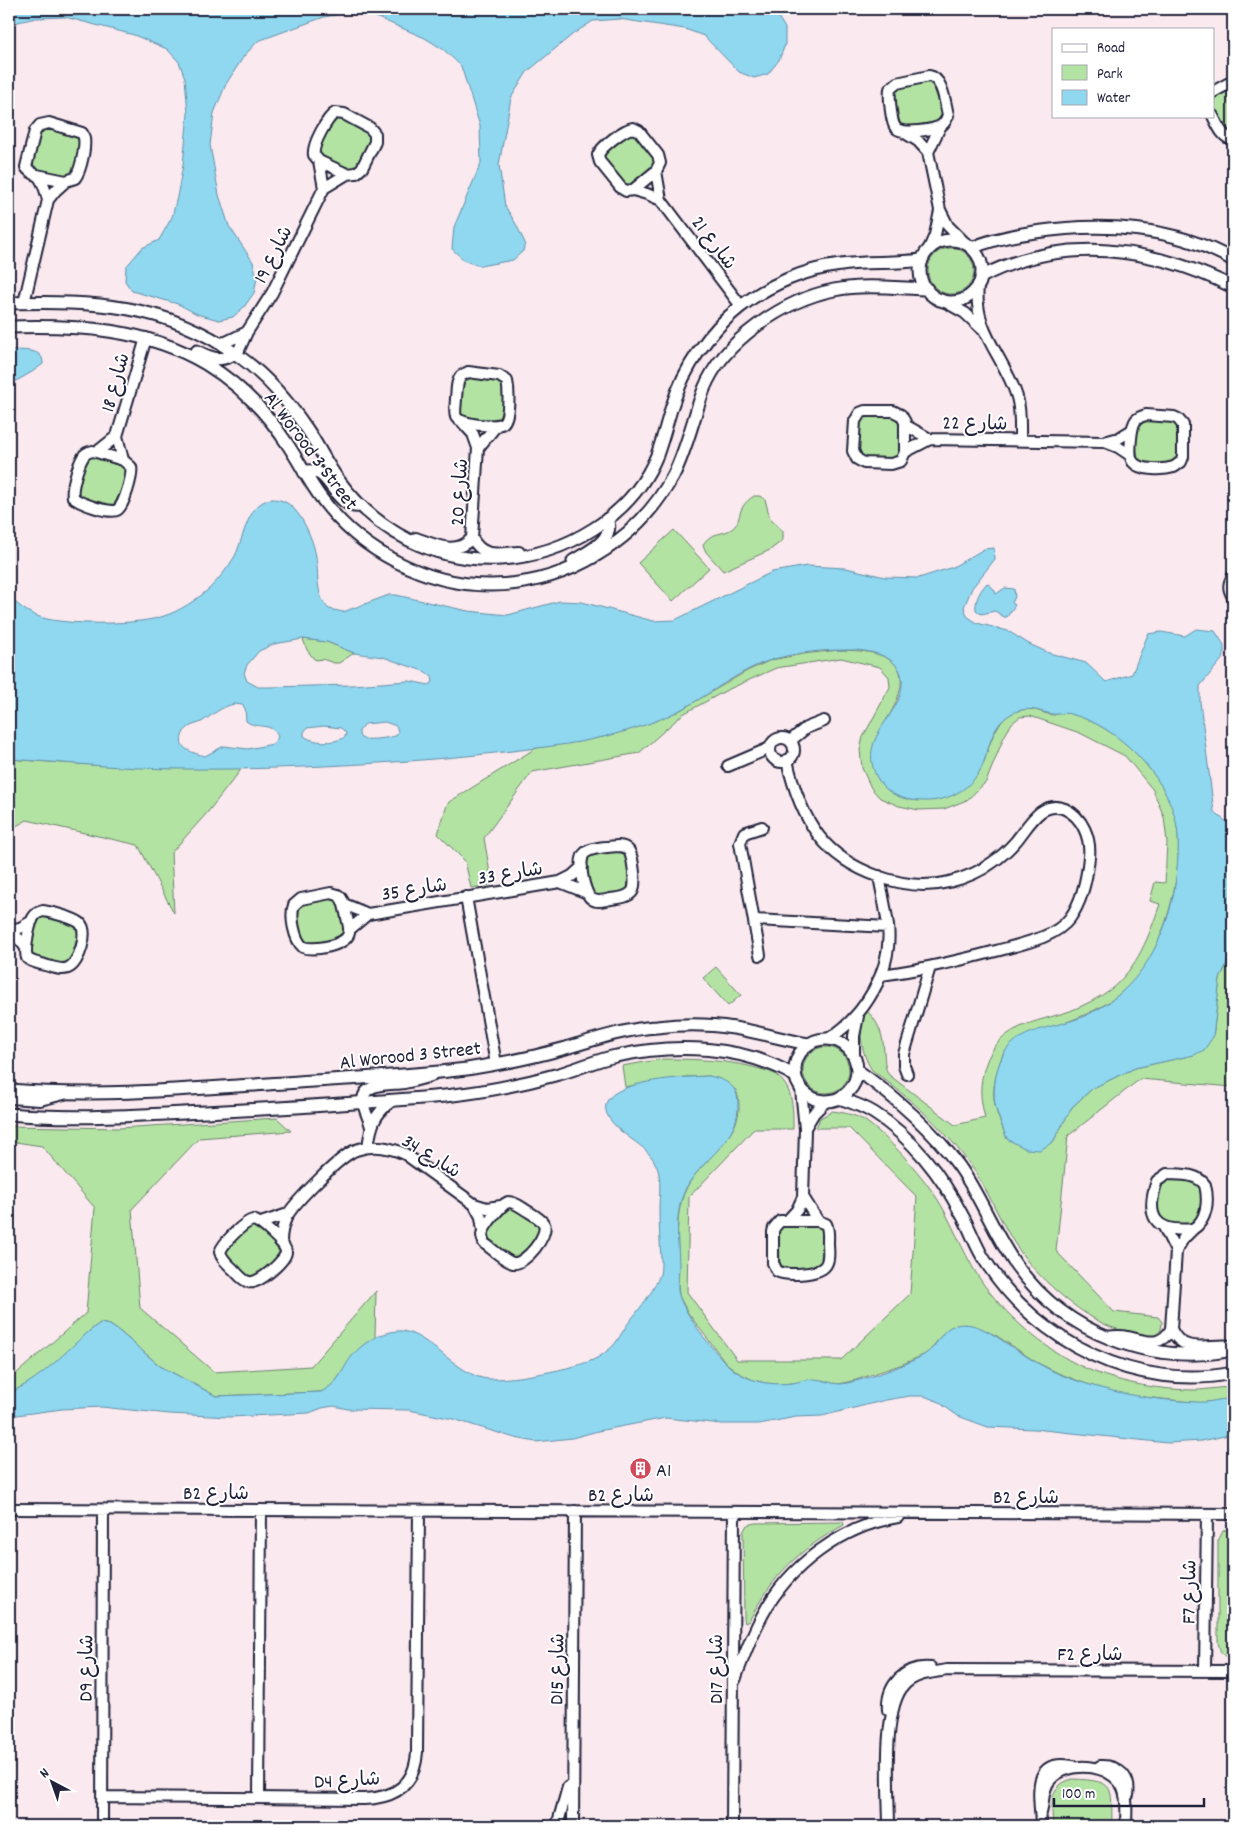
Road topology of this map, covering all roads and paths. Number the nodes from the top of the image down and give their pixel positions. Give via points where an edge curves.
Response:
1 (1233, 81) edge
2 (1214, 91) edge
3 (1214, 118) edge
4 (940, 127) junction
5 (906, 133) junction
6 (1233, 140) edge
7 (928, 152) junction
8 (319, 161) junction
9 (656, 171) junction
10 (347, 174) junction
11 (37, 175) junction
12 (66, 182) junction
13 (324, 188) junction
14 (633, 190) junction
15 (48, 200) junction
16 (661, 200) junction
17 (940, 210) junction
18 (968, 246) junction
19 (925, 255) junction
20 (1233, 260) edge
21 (979, 281) junction
22 (1233, 286) edge
23 (926, 289) junction
24 (940, 299) junction
25 (9, 303) edge
26 (24, 303) junction
27 (741, 306) junction
28 (9, 327) edge
29 (247, 332) junction
30 (985, 332) junction
31 (150, 339) junction
32 (218, 343) junction
33 (235, 353) junction
34 (463, 423) junction
35 (905, 425) junction
36 (496, 426) junction
37 (1132, 430) junction
38 (117, 436) junction
39 (930, 439) junction
40 (1020, 440) junction
41 (1104, 442) junction
42 (478, 448) junction
43 (97, 452) junction
44 (905, 452) junction
45 (1130, 454) junction
46 (123, 460) junction
47 (304, 472) junction
48 (360, 506) junction
49 (607, 520) junction
50 (392, 532) junction
51 (472, 538) junction
52 (545, 551) junction
53 (550, 576) junction
54 (1233, 576) edge
55 (1233, 597) edge
56 (824, 721) dead end
57 (790, 741) junction
58 (770, 748) junction
59 (787, 760) junction
60 (728, 766) dead end
61 (762, 827) dead end
62 (582, 867) junction
63 (879, 876) junction
64 (560, 882) junction
65 (586, 892) junction
66 (466, 897) junction
67 (344, 904) junction
68 (368, 914) junction
69 (754, 920) junction
70 (32, 922) junction
71 (888, 927) junction
72 (350, 930) junction
73 (9, 931) edge
74 (26, 948) junction
75 (760, 955) dead end
76 (930, 967) junction
77 (881, 975) junction
78 (858, 1016) junction
79 (828, 1039) junction
80 (809, 1044) junction
81 (854, 1057) junction
82 (496, 1064) junction
83 (857, 1070) junction
84 (441, 1072) junction
85 (907, 1074) dead end
86 (795, 1076) junction
87 (801, 1089) junction
88 (9, 1090) edge
89 (65, 1093) junction
90 (9, 1098) edge
91 (839, 1098) junction
92 (392, 1100) junction
93 (826, 1101) junction
94 (363, 1103) junction
95 (11, 1115) edge
96 (371, 1127) junction
97 (805, 1129) junction
98 (368, 1147) junction
99 (803, 1197) junction
100 (474, 1204) junction
101 (501, 1206) junction
102 (288, 1214) junction
103 (787, 1221) junction
104 (818, 1221) junction
105 (261, 1223) junction
106 (1164, 1227) junction
107 (1193, 1229) junction
108 (483, 1231) junction
109 (281, 1242) junction
110 (1176, 1251) junction
111 (1171, 1329) junction
112 (1106, 1338) junction
113 (1233, 1346) edge
114 (1233, 1350) edge
115 (1231, 1374) edge
116 (9, 1509) edge
117 (103, 1510) junction
118 (261, 1510) junction
119 (419, 1511) junction
120 (575, 1511) junction
121 (734, 1512) junction
122 (917, 1513) junction
123 (1207, 1514) junction
124 (1233, 1514) edge
125 (1205, 1671) junction
126 (1233, 1671) edge
127 (733, 1685) junction
128 (573, 1766) junction
129 (102, 1797) junction
130 (259, 1798) junction
131 (102, 1826) edge
132 (557, 1826) edge
133 (573, 1826) edge
134 (732, 1826) edge
135 (889, 1826) edge
136 (1041, 1826) edge
137 (1126, 1826) edge

1 - 2 street
3 - 6 street via 1223,134
4 - 5 street
4 - 5 street via 948,115 939,82 929,76 897,82 890,89 894,125 898,131
4 - 7 street
5 - 7 street
7 - 17 street
8 - 10 street
8 - 10 street via 314,155 314,146 332,115 344,114 370,128 376,138 362,168
8 - 13 street
9 - 14 street
9 - 14 street, شارع 21 via 660,163 658,155 636,129 627,130 602,149 598,155 600,162 621,188
9 - 16 street, شارع 21
10 - 13 street
11 - 12 street
11 - 12 street via 30,173 26,163 35,131 40,125 49,123 79,132 85,138 77,176
11 - 15 street
12 - 15 street
13 - 29 street, شارع 19 via 272,293
14 - 16 street, شارع 21
15 - 26 street
16 - 27 street, شارع 21
17 - 18 street via 948,226
17 - 19 street via 938,227
18 - 19 street via 957,240 941,242
18 - 20 street via 1047,230 1114,228 1179,238
18 - 21 street via 982,266
19 - 23 street via 922,280
19 - 27 street, Al Worood 3 Street via 883,264 819,269 776,285
21 - 22 street via 1000,267 1029,258 1055,253 1106,251 1131,252 1182,264
21 - 24 street via 973,292 958,301
21 - 30 street via 978,309
23 - 24 street
23 - 53 street, Al Worood 3 Street via 865,287 834,290 776,312 748,332 725,356 706,385 674,475 643,519 600,554
24 - 30 street via 965,313
25 - 26 street, Al Worood 3 Street
26 - 32 street, Al Worood 3 Street via 75,302 134,309 190,327
27 - 49 street, Al Worood 3 Street via 700,349 673,403 656,458 643,481
28 - 31 street, Al Worood 3 Street via 77,327
29 - 32 street
29 - 33 street, شارع 19
30 - 40 street via 1017,398
31 - 33 street via 184,344 214,358 229,358
31 - 38 street, شارع 18
31 - 47 street, Al Worood 3 Street via 206,364 241,390 277,429
32 - 33 street, Al Worood 3 Street
33 - 48 street, Al Worood 3 Street via 292,408 336,477
34 - 36 street
34 - 36 street, شارع 20 via 455,413 457,383 468,372 499,376 507,382 508,416
34 - 42 street, شارع 20 via 473,434
35 - 39 street, شارع 22
35 - 44 street
35 - 44 street, شارع 22 via 901,415 894,411 860,413 853,451 864,463 891,464 901,461
36 - 42 street, شارع 20
37 - 41 street
37 - 45 street
37 - 45 street via 1134,422 1142,416 1178,419 1184,428 1183,457 1174,467 1144,468 1134,464
38 - 43 street, شارع 18
38 - 46 street, شارع 18
39 - 40 street, شارع 22
39 - 44 street, شارع 22
40 - 41 street, شارع 22
41 - 45 street
42 - 51 street, شارع 20
43 - 46 street
43 - 46 street, شارع 18 via 89,451 82,458 72,494 79,502 109,512 121,506 132,474 131,467
47 - 48 street via 310,470 321,474 343,500 354,507
47 - 53 street, Al Worood 3 Street via 346,527 400,564 461,583 521,583
48 - 50 street, Al Worood 3 Street
49 - 52 street, Al Worood 3 Street via 581,536
49 - 53 street via 609,529 605,539
50 - 51 street, شارع 20 via 448,548 462,547
50 - 52 street, Al Worood 3 Street via 432,550 477,559 523,557
51 - 52 street, شارع 20 via 479,548 491,553
54 - 55 street via 1229,584
56 - 57 street via 806,728
57 - 58 street via 778,738
57 - 59 street via 794,749
58 - 59 street via 775,759
58 - 60 street
59 - 63 street via 800,804 820,838 857,867
61 - 69 street via 744,833 740,843
62 - 64 street, شارع 33
62 - 65 street
62 - 65 street, شارع 33 via 581,858 586,852 622,846 630,854 635,883 634,890 625,897 595,901
63 - 71 street
63 - 76 street via 912,885 946,883 992,863 1042,811 1064,809 1080,821 1088,841 1088,871 1078,906 1070,919 1044,937
64 - 65 street, شارع 33
64 - 66 street, شارع 33
66 - 68 street, شارع 35
66 - 82 street
67 - 68 street, شارع 35
67 - 72 street
67 - 72 street, شارع 35 via 335,893 298,900 292,908 297,939 302,947 313,949 344,942
68 - 72 street, شارع 35
69 - 71 street
69 - 75 street
70 - 73 street
70 - 74 street
70 - 74 street via 39,912 47,912 76,921 84,935 77,961 67,969 30,960
71 - 77 street via 886,959
73 - 74 street
76 - 77 street
76 - 85 street via 904,1054
77 - 78 street
78 - 79 street
78 - 81 street
79 - 80 street
79 - 81 street via 840,1042
80 - 82 street, Al Worood 3 Street via 733,1028 656,1027 603,1036
80 - 86 street via 798,1058
81 - 83 street
82 - 84 street, Al Worood 3 Street
83 - 91 street via 850,1089
83 - 112 street via 901,1104 941,1144 973,1188 1016,1265 1036,1287 1080,1325
84 - 89 street, Al Worood 3 Street via 145,1093
84 - 94 street via 374,1087 365,1093
86 - 87 street
86 - 92 street, Al Worood 3 Street via 751,1056 674,1049 614,1056 557,1075 487,1090
87 - 93 street via 812,1098
87 - 97 street
88 - 89 street, Al Worood 3 Street
89 - 90 street via 40,1100
91 - 93 street
91 - 115 street via 872,1111 913,1146 948,1190 996,1277 1024,1309 1063,1340 1088,1354 1142,1372 1199,1377
92 - 94 street, Al Worood 3 Street
92 - 96 street
93 - 97 street
94 - 95 street, Al Worood 3 Street via 125,1116
94 - 96 street
96 - 98 street
97 - 99 street
98 - 100 street, شارع 34 via 381,1146 405,1154
98 - 102 street via 356,1150 335,1163
99 - 103 street
99 - 104 street
100 - 101 street, شارع 34 via 488,1208
100 - 108 street, شارع 34 via 481,1217
101 - 108 street
101 - 108 street, شارع 34 via 508,1202 516,1204 541,1220 544,1236 526,1258 514,1263 484,1243
102 - 105 street
102 - 109 street
103 - 104 street
103 - 104 street via 776,1224 773,1232 774,1267 785,1274 815,1272 825,1266 828,1227
105 - 109 street
105 - 109 street via 249,1221 224,1244 220,1252 223,1260 244,1280 256,1282 285,1256 286,1249
106 - 107 street
106 - 107 street via 1155,1220 1152,1211 1157,1181 1167,1174 1194,1176 1202,1181 1206,1190 1205,1215
106 - 110 street
107 - 110 street
110 - 111 street
111 - 112 street via 1163,1338 1152,1342 1123,1336
111 - 113 street via 1177,1340 1187,1346
112 - 114 street via 1160,1353 1216,1354
116 - 117 street, B2 شارع
117 - 118 street, B2 شارع
117 - 129 street, D9 شارع
118 - 119 street, B2 شارع
118 - 130 street
119 - 120 street, B2 شارع
119 - 130 street, D4 شارع via 417,1752 409,1779 395,1792 375,1799
120 - 121 street, B2 شارع
120 - 128 street, D15 شارع
121 - 122 street, B2 شارع
121 - 127 street, D17 شارع
122 - 123 street, B2 شارع
122 - 127 street via 893,1517 852,1532 800,1566 762,1614
123 - 124 street, B2 شارع
123 - 125 street, F7 شارع
125 - 126 street, F2 شارع
125 - 135 street, F2 شارع via 947,1670 920,1674 905,1684 895,1698 890,1726
127 - 134 street, D17 شارع
128 - 132 street
128 - 133 street, D15 شارع
129 - 130 street, D4 شارع
129 - 131 street, D9 شارع
136 - 137 street via 1038,1787 1044,1774 1056,1766 1106,1770 1115,1777 1123,1787

